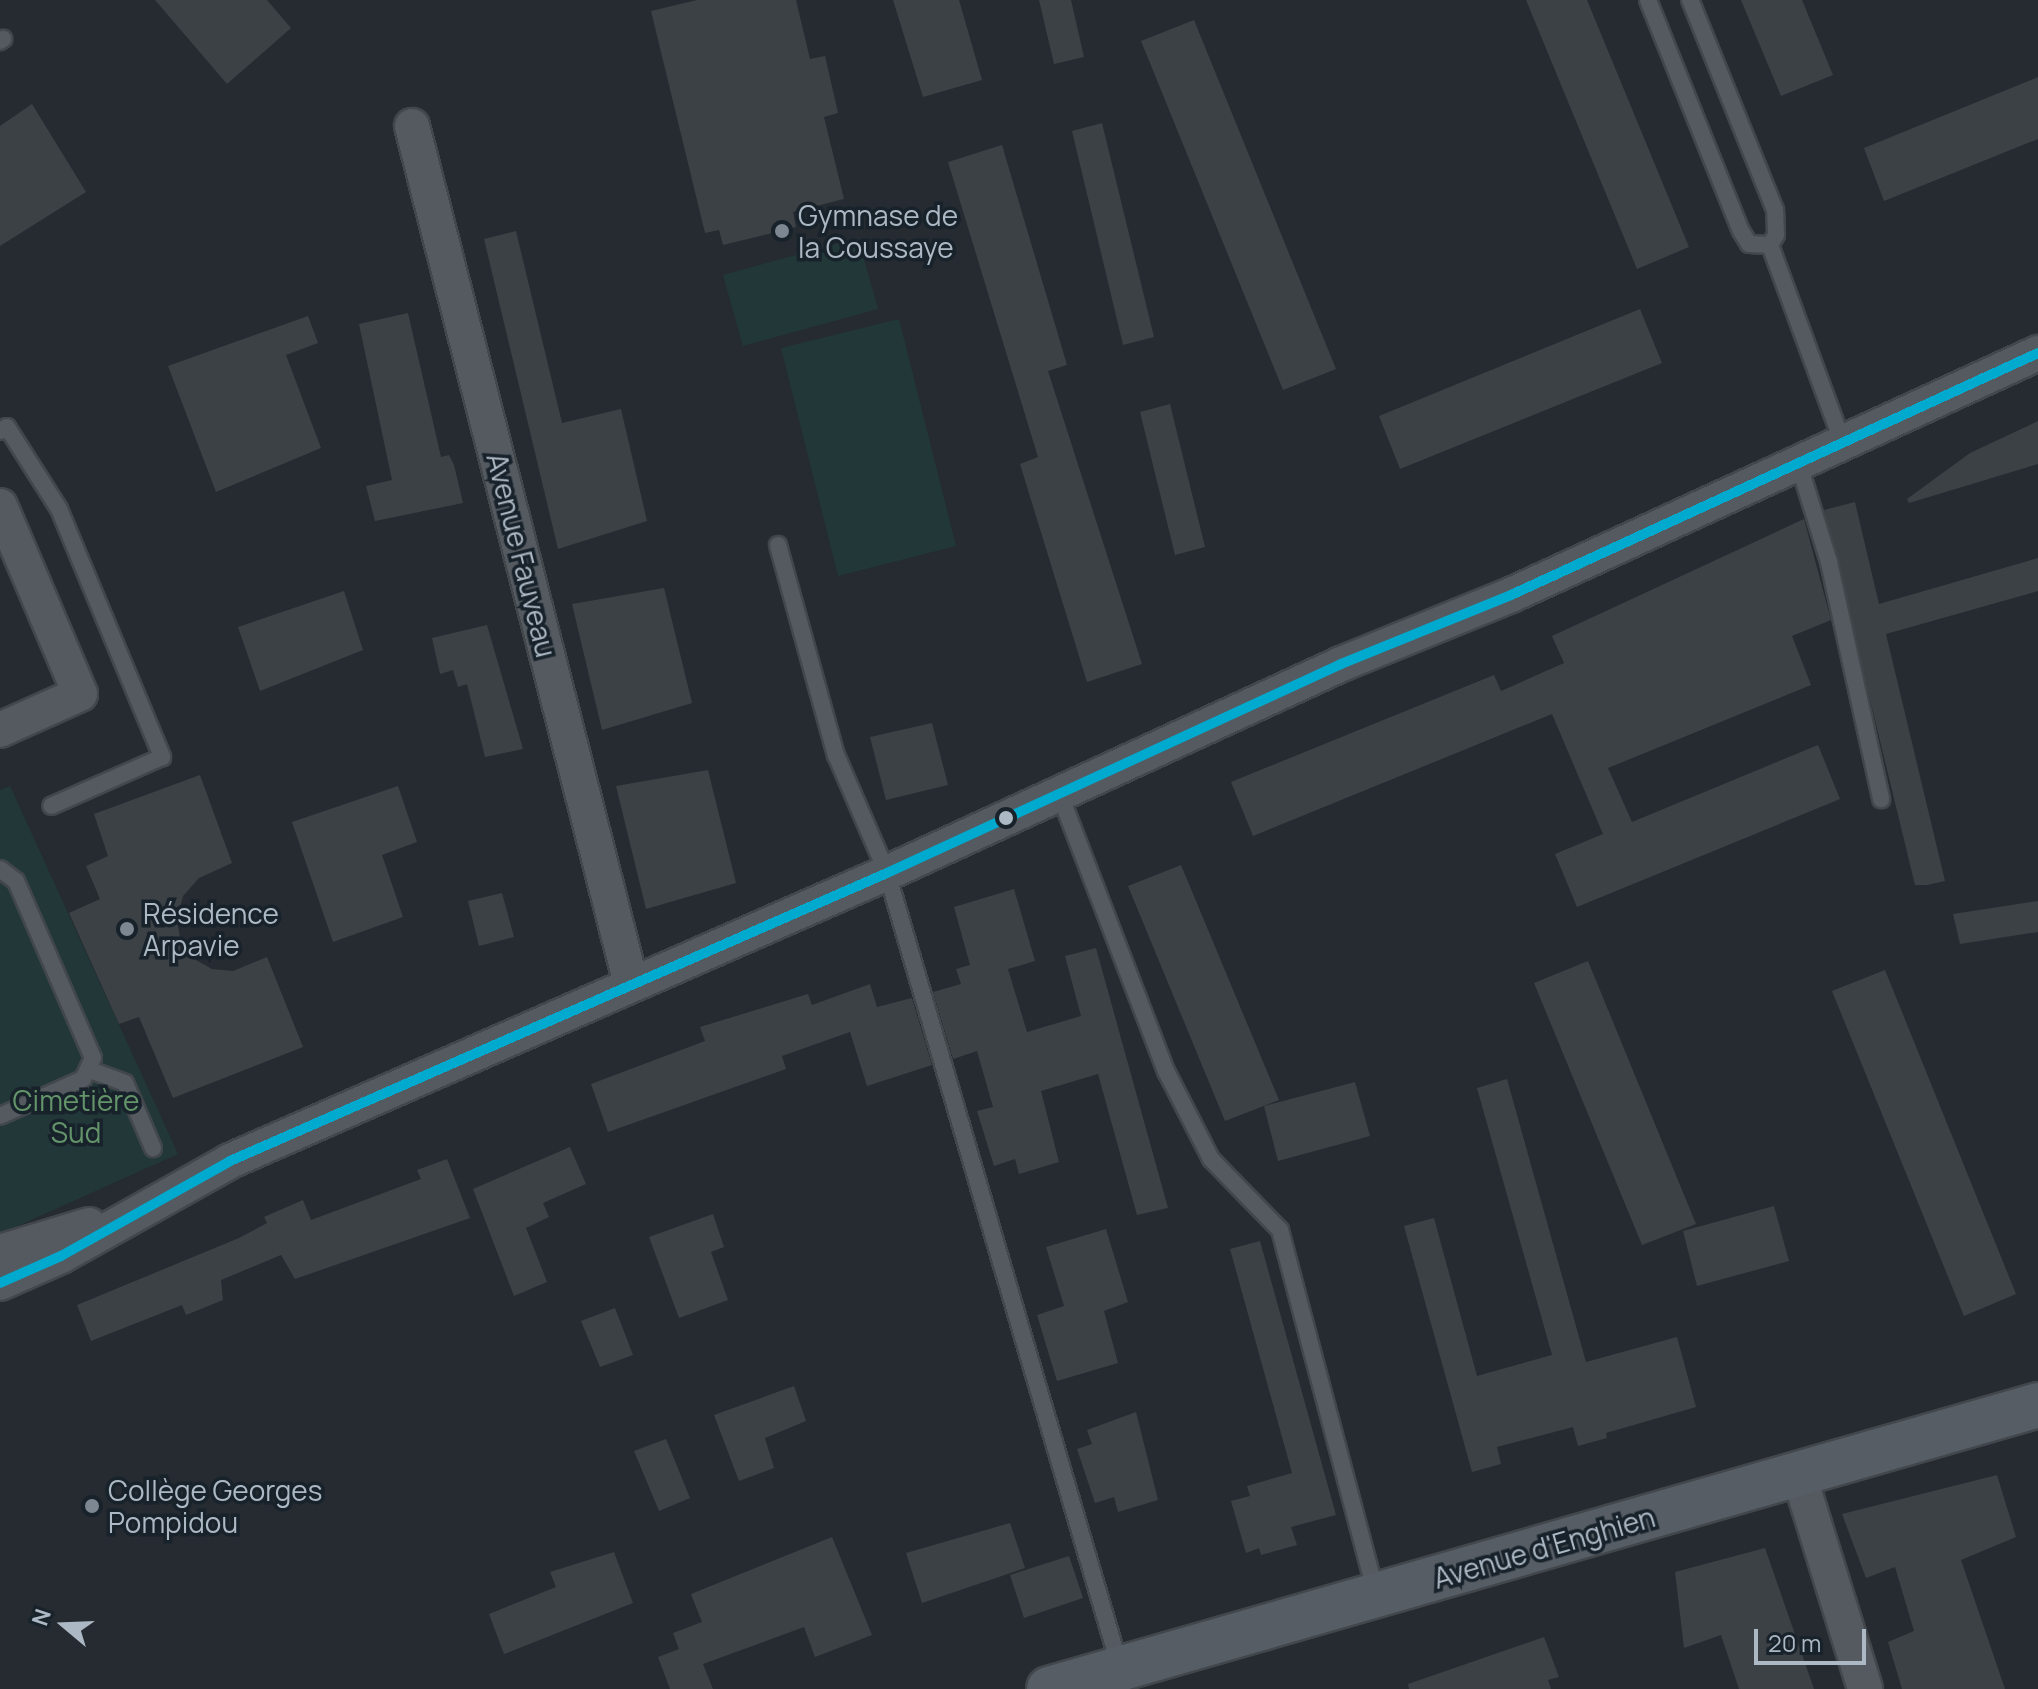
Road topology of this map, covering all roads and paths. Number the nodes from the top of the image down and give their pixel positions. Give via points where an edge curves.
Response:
1 (1648, 0) edge
2 (1690, 0) edge
3 (412, 126) dead end
4 (1770, 245) junction
5 (2038, 353) edge
6 (0, 431) edge
7 (1843, 443) junction
8 (1799, 465) junction
9 (0, 506) edge
10 (778, 545) dead end
11 (0, 730) edge
12 (1060, 795) junction
13 (1881, 799) dead end
14 (51, 806) dead end
15 (0, 869) edge
16 (887, 873) junction
17 (631, 983) junction
18 (90, 1070) junction
19 (0, 1116) edge
20 (153, 1148) dead end
21 (143, 1212) junction
22 (0, 1252) edge
23 (0, 1283) edge
24 (2038, 1405) edge
25 (1798, 1472) junction
26 (1376, 1595) junction
27 (1120, 1668) junction
28 (1049, 1689) edge
29 (1865, 1689) edge

1 - 4 lane via 1741,231 1749,244
2 - 4 lane via 1775,210 1776,235
3 - 17 street, Avenue Fauveau
4 - 7 lane
5 - 7 street
6 - 14 lane via 7,427 59,509 162,757
7 - 8 street
8 - 12 street via 1511,595 1341,664
8 - 13 lane via 1829,562
9 - 11 street via 80,694
10 - 16 lane via 836,755
12 - 16 street
12 - 26 lane via 1166,1071 1211,1159 1280,1230
15 - 18 lane via 12,874 32,915 93,1052
16 - 17 street
16 - 27 lane
17 - 21 street via 230,1161
18 - 19 lane via 83,1079
18 - 20 lane via 125,1083
21 - 22 street
21 - 23 street
24 - 25 main road, Avenue d'Enghien
25 - 26 main road, Avenue d'Enghien
25 - 29 street
26 - 27 main road, Avenue d'Enghien
27 - 28 main road, Avenue d'Enghien

